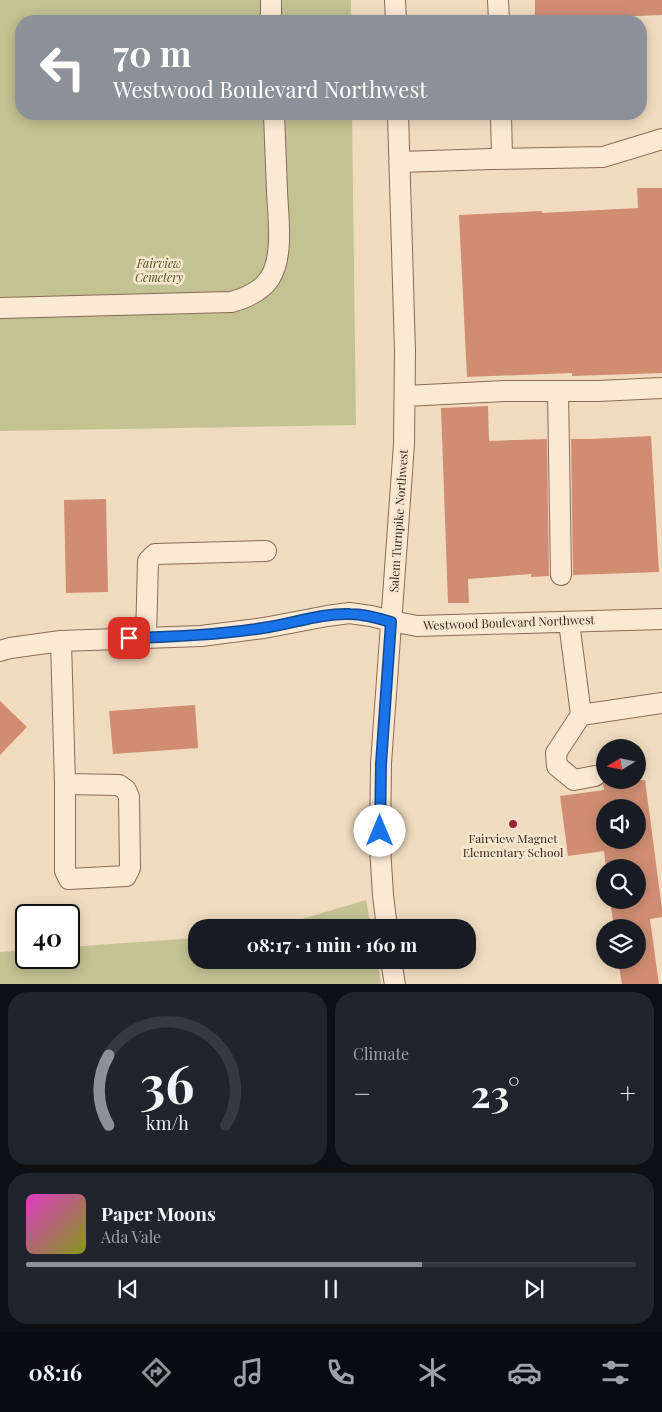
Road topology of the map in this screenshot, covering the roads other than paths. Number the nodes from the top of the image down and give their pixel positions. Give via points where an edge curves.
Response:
1 (271, 0) edge
2 (395, 0) edge
3 (498, 0) edge
4 (272, 15) edge
5 (396, 15) edge
6 (499, 15) edge
7 (274, 120) edge
8 (398, 120) edge
9 (501, 120) edge
10 (662, 139) edge
11 (502, 158) junction
12 (400, 162) junction
13 (0, 308) edge
14 (662, 388) edge
15 (558, 390) junction
16 (405, 396) junction
17 (266, 551) dead end
18 (561, 575) dead end
19 (662, 619) edge
20 (391, 622) junction
21 (570, 622) junction
22 (146, 638) junction
23 (61, 641) junction
24 (0, 651) edge
25 (662, 703) edge
26 (581, 715) junction
27 (595, 776) dead end
28 (65, 784) junction
29 (385, 919) edge
30 (392, 969) edge
31 (395, 984) edge

1 - 4 street
2 - 5 street
3 - 6 street
7 - 13 street via 276,262 270,278 258,291 231,302
8 - 12 street, Salem Turnpike Northwest
9 - 11 street
10 - 11 street via 603,157
11 - 12 street
12 - 16 street, Salem Turnpike Northwest
14 - 15 street
15 - 16 street
15 - 18 street
16 - 20 street, Salem Turnpike Northwest
17 - 22 street via 155,554 148,561
19 - 21 street, Westwood Boulevard Northwest
20 - 21 street, Westwood Boulevard Northwest via 417,626
20 - 22 street, Westwood Boulevard Northwest via 349,614 200,636
20 - 29 street, Salem Turnpike Northwest via 381,764 380,847
21 - 26 street
22 - 23 street, Westwood Boulevard Northwest
23 - 24 street, Westwood Boulevard Northwest
23 - 28 street
25 - 26 street
26 - 27 street via 556,753 557,766 574,780
28 - 28 street via 119,785 126,790 129,797 130,868 126,876 69,879 65,871
30 - 31 street

